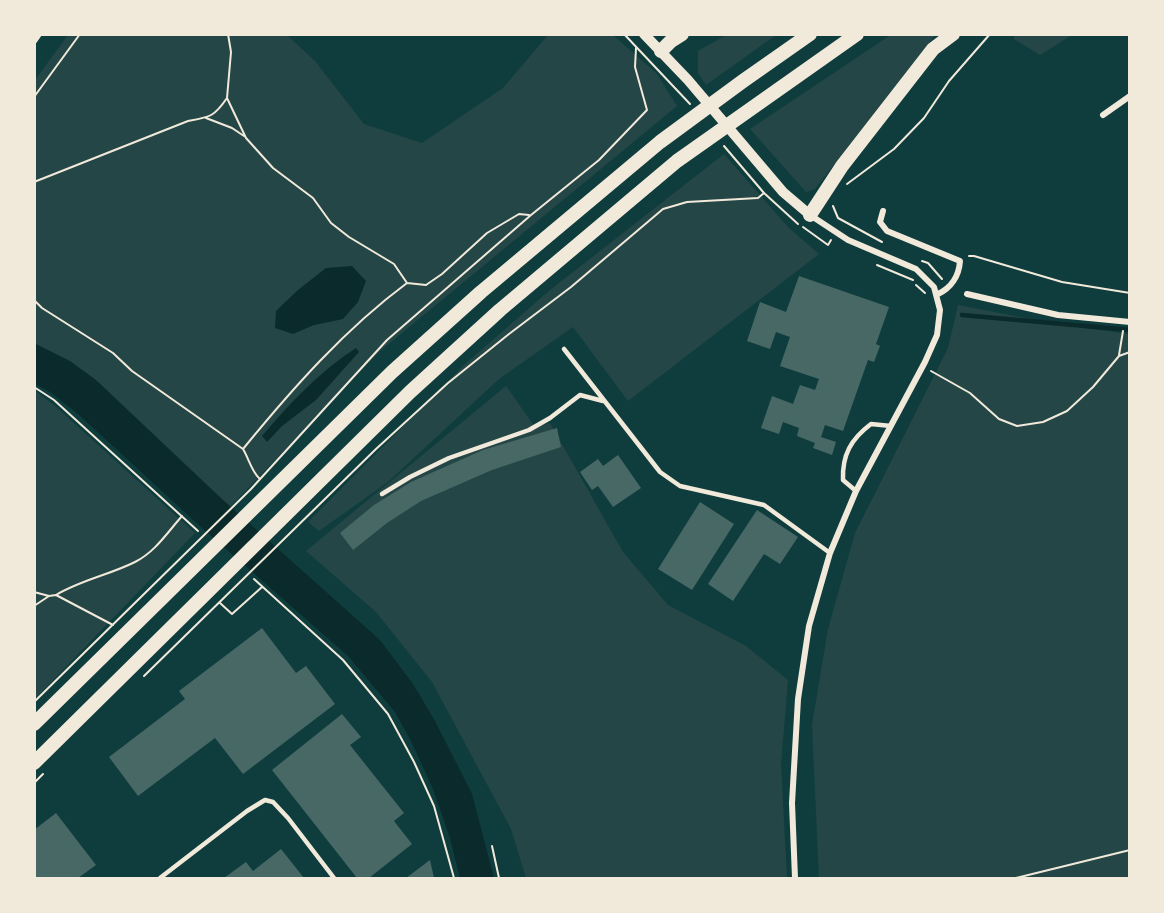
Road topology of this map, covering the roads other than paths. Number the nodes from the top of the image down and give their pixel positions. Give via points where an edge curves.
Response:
1 (39, 34) edge
2 (644, 34) edge
3 (682, 34) edge
4 (810, 34) edge
5 (857, 34) edge
6 (953, 34) edge
7 (34, 41) edge
8 (660, 51) junction
9 (1130, 96) edge
10 (1104, 115) dead end
11 (883, 211) dead end
12 (810, 215) junction
13 (967, 294) dead end
14 (935, 296) junction
15 (1130, 322) edge
16 (564, 350) dead end
17 (603, 401) junction
18 (891, 426) junction
19 (856, 491) junction
20 (382, 494) dead end
21 (830, 553) junction
22 (34, 724) edge
23 (34, 763) edge
24 (160, 879) edge
25 (334, 879) edge
26 (795, 879) edge

1 - 7 street
2 - 8 street
3 - 8 highway
4 - 22 highway via 660,142 481,292 392,372
5 - 23 highway via 677,161 492,318 410,392
6 - 12 highway via 933,49 842,166
8 - 12 street via 783,192
9 - 10 street
11 - 14 street via 880,222 886,231 960,261 951,286
12 - 14 street via 848,240 916,269 930,280
13 - 15 street via 1058,315
14 - 18 street via 940,309 937,335
16 - 17 lane
17 - 20 lane via 580,395 529,430 449,458
17 - 21 lane via 668,479 680,486 764,505
18 - 19 street
18 - 19 lane via 871,424 857,434 842,462 843,480
19 - 21 street
21 - 26 street via 809,626 798,699 792,802
24 - 25 lane via 265,800 273,802 288,818

